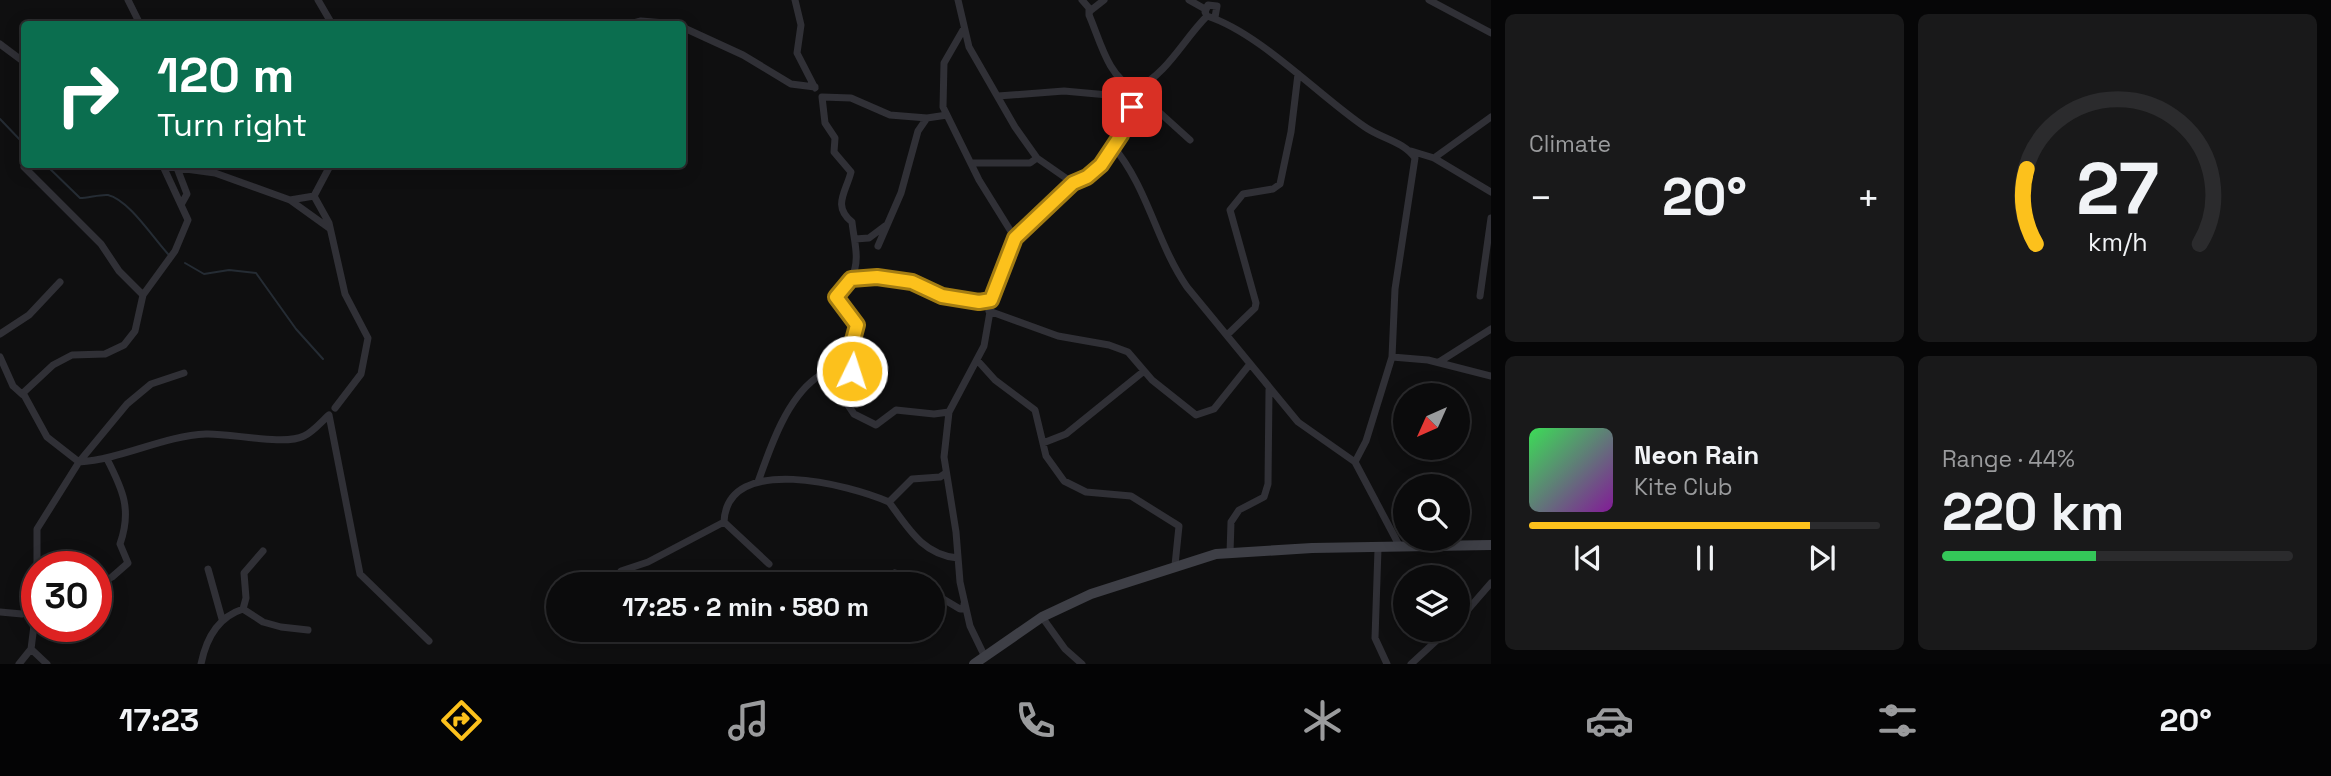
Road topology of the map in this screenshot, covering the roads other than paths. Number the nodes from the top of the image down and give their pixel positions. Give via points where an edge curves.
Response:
1 (128, 0) edge
2 (318, 0) edge
3 (795, 0) edge
4 (958, 0) edge
5 (1082, 0) edge
6 (1104, 0) edge
7 (1189, 0) edge
8 (1431, 1) edge
9 (1216, 2) edge
10 (1209, 14) junction
11 (1089, 15) junction
12 (138, 21) edge
13 (330, 21) edge
14 (686, 29) edge
15 (963, 30) junction
16 (1491, 33) edge
17 (0, 44) edge
18 (21, 60) edge
19 (1298, 75) junction
20 (815, 88) junction
21 (1136, 90) junction
22 (998, 96) junction
23 (822, 97) junction
24 (947, 115) junction
25 (1491, 117) edge
26 (927, 118) junction
27 (1190, 140) dead end
28 (1112, 145) junction
29 (1410, 151) junction
30 (1037, 158) junction
31 (1434, 158) junction
32 (972, 163) junction
33 (25, 168) edge
34 (164, 168) edge
35 (177, 168) edge
36 (183, 168) edge
37 (329, 168) edge
38 (1073, 183) junction
39 (1491, 192) edge
40 (314, 196) junction
41 (290, 200) junction
42 (182, 203) junction
43 (1491, 218) edge
44 (885, 225) junction
45 (329, 228) junction
46 (1015, 238) junction
47 (855, 239) junction
48 (878, 246) dead end
49 (851, 279) junction
50 (60, 282) dead end
51 (143, 295) junction
52 (1480, 296) dead end
53 (991, 300) junction
54 (989, 311) junction
55 (1491, 330) edge
56 (0, 334) edge
57 (1227, 335) junction
58 (0, 357) edge
59 (1392, 357) junction
60 (977, 360) junction
61 (1439, 362) junction
62 (1250, 364) junction
63 (851, 365) junction
64 (1144, 371) junction
65 (184, 373) dead end
66 (1491, 376) edge
67 (1269, 390) junction
68 (23, 395) junction
69 (335, 408) dead end
70 (949, 412) junction
71 (1043, 443) junction
72 (107, 459) junction
73 (79, 462) junction
74 (1354, 462) junction
75 (946, 473) junction
76 (758, 482) junction
77 (889, 502) junction
78 (724, 522) junction
79 (1393, 534) edge
80 (1470, 545) edge
81 (1491, 545) edge
82 (1393, 548) edge
83 (1378, 549) junction
84 (37, 551) edge
85 (263, 551) dead end
86 (1230, 552) junction
87 (958, 558) junction
88 (769, 564) dead end
89 (1175, 565) junction
90 (208, 569) dead end
91 (621, 571) dead end
92 (112, 578) edge
93 (1491, 583) edge
94 (945, 600) edge
95 (964, 603) junction
96 (1470, 607) edge
97 (243, 609) junction
98 (0, 612) edge
99 (21, 614) edge
100 (1042, 617) junction
101 (222, 619) junction
102 (308, 630) dead end
103 (429, 641) dead end
104 (32, 642) edge
105 (1435, 642) edge
106 (31, 649) junction
107 (985, 657) junction
108 (19, 664) edge
109 (47, 664) edge
110 (201, 664) edge
111 (974, 664) edge
112 (1082, 664) edge
113 (1387, 664) edge
114 (1411, 664) edge

1 - 12 street
2 - 13 street
3 - 20 street via 801,24 797,54
4 - 15 street
5 - 11 street
6 - 11 street
7 - 10 street
8 - 16 street
9 - 10 street
9 - 10 street via 1219,10
10 - 19 street
10 - 21 street via 1162,71
11 - 21 street via 1110,65 1122,82
14 - 20 street via 791,84
15 - 22 street
15 - 24 street via 944,63 941,96
17 - 18 street
19 - 29 street via 1367,129
19 - 57 street via 1280,184 1243,194 1230,210 1256,303
20 - 23 street
21 - 22 street via 1108,95 1064,91
21 - 27 street
21 - 28 street via 1121,135
22 - 30 street
23 - 26 street via 851,98 896,117
23 - 47 street via 825,123 835,138 834,152 852,172 841,202
24 - 26 street
24 - 32 street
25 - 31 street
26 - 44 street via 918,131 901,193
28 - 38 street via 1101,165
28 - 57 street via 1134,174 1173,266
29 - 31 street
29 - 59 street via 1415,165 1395,289
30 - 32 street via 1030,163
30 - 38 street
31 - 39 street
32 - 46 street
33 - 51 street via 101,244
34 - 42 street
35 - 42 street via 187,194
36 - 41 street via 215,173
37 - 40 street
38 - 46 street
40 - 41 street
40 - 45 street
41 - 45 street
42 - 51 street via 188,220 175,251
43 - 52 street
44 - 47 street via 869,238
44 - 48 street
45 - 69 street via 345,294 369,338 361,374
46 - 53 street
47 - 49 street via 856,269
49 - 53 street via 900,278 942,296
49 - 63 street via 836,297 857,325
50 - 56 street via 29,315
51 - 68 street via 135,331 124,345 104,354 72,355 30,383
53 - 54 street
54 - 60 street via 989,332
54 - 64 street via 1058,336 1128,352
55 - 61 street
57 - 62 street
58 - 68 street via 13,386
59 - 61 street
59 - 74 street via 1366,441
60 - 70 street
60 - 71 street via 1035,410
61 - 66 street
62 - 64 street via 1225,398 1200,415
62 - 67 street
63 - 70 street via 848,405 868,423 876,425 895,410
63 - 76 street via 815,379 793,404
64 - 71 street via 1066,434
65 - 73 street via 151,384 127,404
67 - 74 street via 1310,433
67 - 86 street via 1268,484 1264,497 1239,509 1231,522
68 - 73 street via 47,437
70 - 75 street via 943,450
71 - 89 street via 1053,469 1074,488 1130,496 1175,522 1179,531
72 - 73 street
72 - 92 street via 125,494 125,530 120,544 128,564
72 - 103 street via 206,434 303,437 329,415 360,574
73 - 84 street via 37,530
74 - 79 street
75 - 77 street via 912,479
75 - 87 street
76 - 77 street via 804,481 864,492
76 - 78 street via 729,502
77 - 87 street via 904,526 926,547
78 - 88 street
78 - 91 street
80 - 81 main road
82 - 83 main road
83 - 86 main road
83 - 113 street via 1375,638
85 - 97 street via 244,573
86 - 89 main road
87 - 95 street
89 - 100 main road via 1091,594
90 - 101 street
93 - 96 street
94 - 95 street via 960,609
95 - 107 street
97 - 101 street
97 - 102 street via 272,625
98 - 99 street
100 - 107 main road
100 - 112 street
101 - 110 street via 205,646
104 - 106 street
105 - 114 street
106 - 108 street
106 - 109 street
107 - 111 main road

